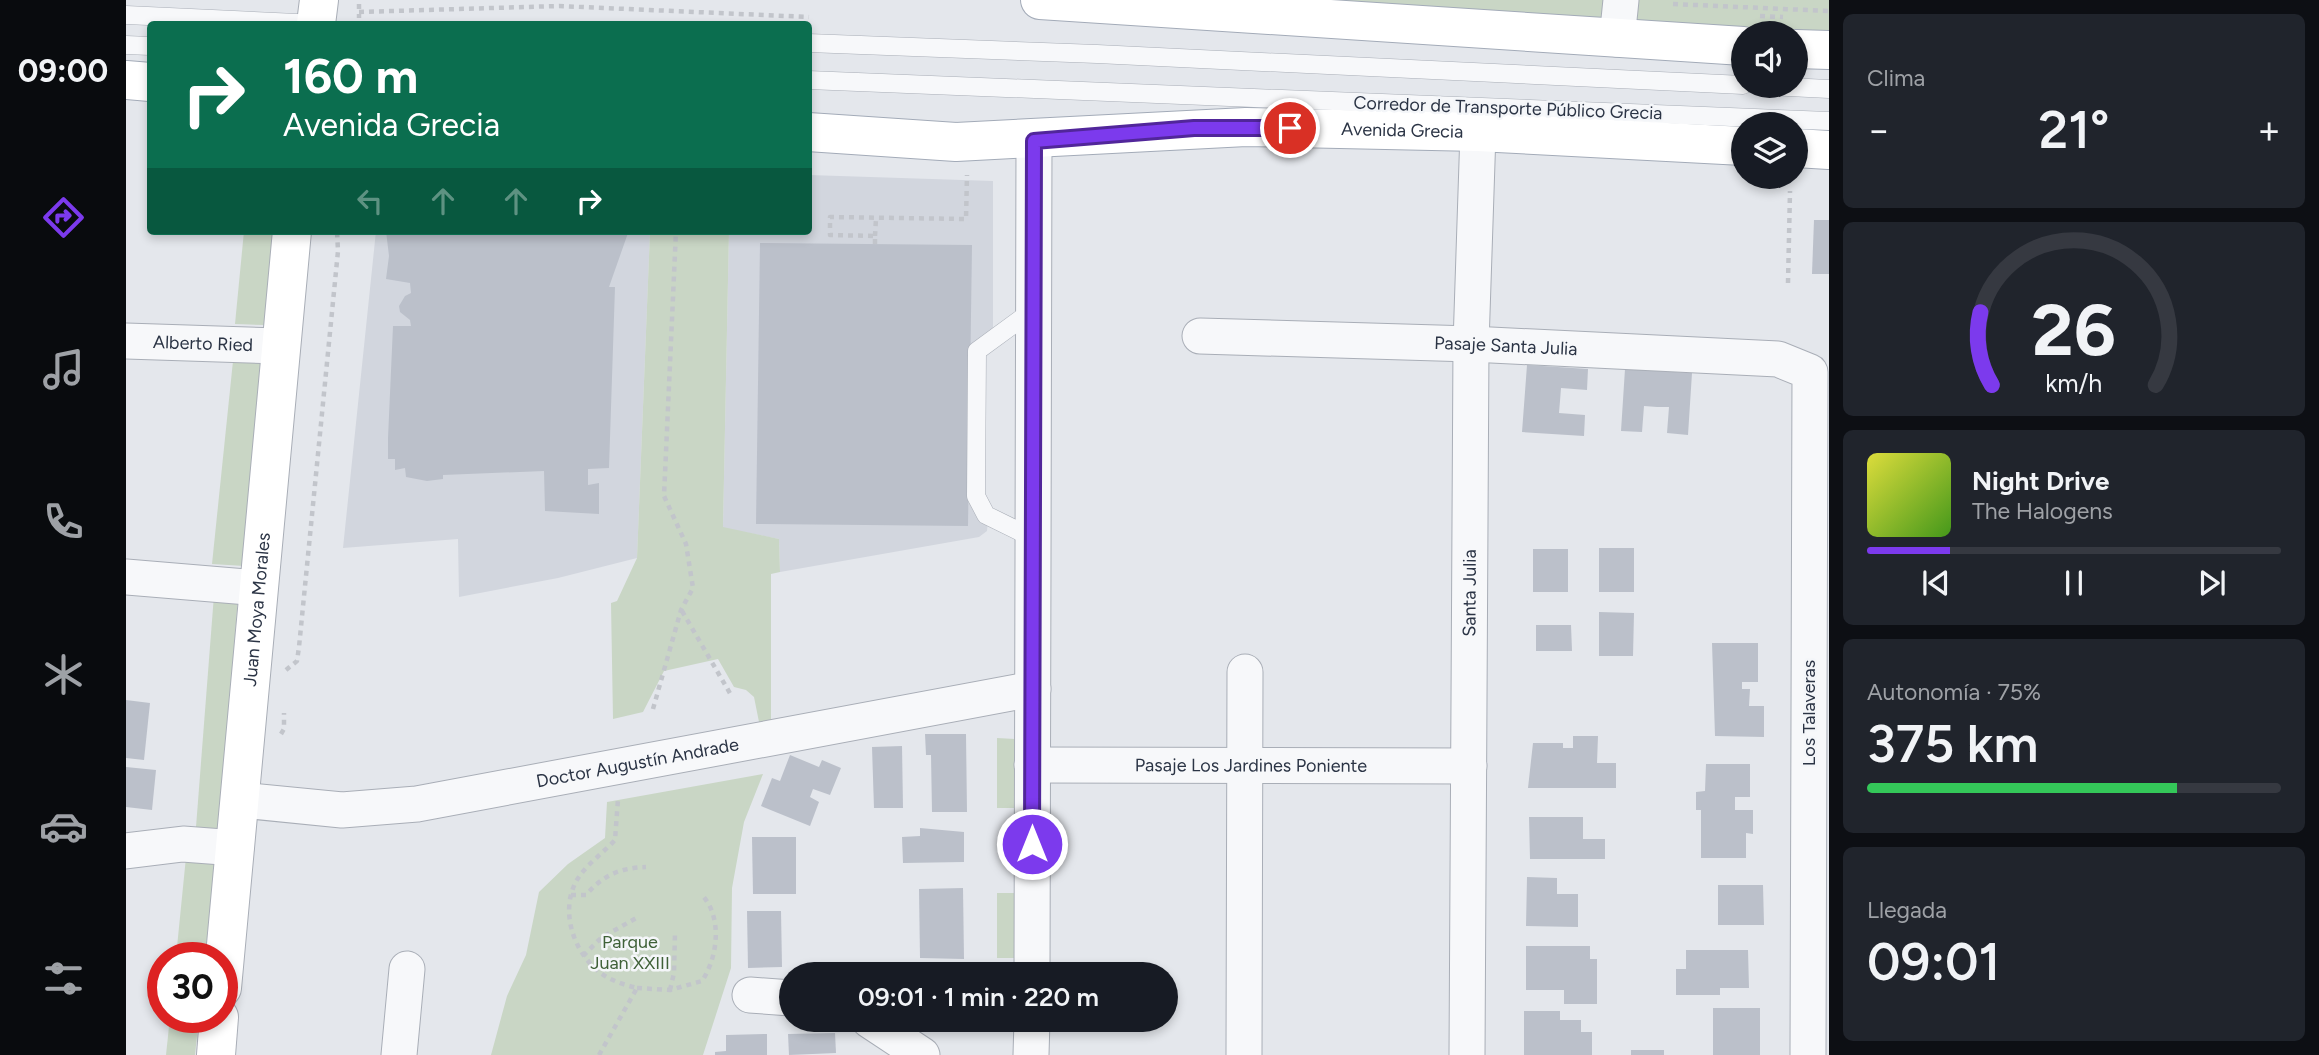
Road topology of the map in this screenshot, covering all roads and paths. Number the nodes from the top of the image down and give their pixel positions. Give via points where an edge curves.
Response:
1 (1040, 0) edge
2 (1621, 0) edge
3 (1784, 0) edge
4 (359, 4) dead end
5 (1670, 4) dead end
6 (1785, 9) junction
7 (1829, 11) edge
8 (126, 15) edge
9 (811, 17) dead end
10 (320, 18) edge
11 (1788, 21) edge
12 (1617, 39) junction
13 (1808, 41) edge
14 (812, 43) edge
15 (126, 45) edge
16 (1731, 45) edge
17 (147, 46) edge
18 (1829, 50) edge
19 (126, 80) edge
20 (812, 80) edge
21 (147, 82) edge
22 (1731, 84) edge
23 (1808, 88) edge
24 (1829, 89) edge
25 (1829, 121) edge
26 (812, 132) edge
27 (1478, 132) junction
28 (1034, 141) junction
29 (1731, 145) edge
30 (1808, 149) edge
31 (1829, 150) edge
32 (967, 174) dead end
33 (1790, 191) dead end
34 (876, 218) junction
35 (292, 235) edge
36 (337, 235) edge
37 (676, 235) edge
38 (875, 236) junction
39 (875, 244) dead end
40 (1788, 283) dead end
41 (1033, 310) junction
42 (1200, 336) dead end
43 (126, 341) edge
44 (1471, 344) junction
45 (279, 346) junction
46 (1811, 372) joint
47 (1033, 538) junction
48 (126, 577) edge
49 (259, 588) junction
50 (681, 610) junction
51 (1245, 672) dead end
52 (279, 675) dead end
53 (1032, 689) junction
54 (731, 695) dead end
55 (653, 709) dead end
56 (283, 710) dead end
57 (276, 741) dead end
58 (1032, 765) junction
59 (1244, 766) junction
60 (1469, 766) junction
61 (618, 799) dead end
62 (241, 800) junction
63 (236, 848) junction
64 (126, 850) edge
65 (646, 867) dead end
66 (701, 894) dead end
67 (571, 895) junction
68 (638, 917) dead end
69 (675, 932) dead end
70 (227, 942) edge
71 (583, 956) junction
72 (1032, 962) edge
73 (407, 969) dead end
74 (637, 988) junction
75 (670, 990) junction
76 (750, 995) dead end
77 (779, 997) edge
78 (887, 1032) edge
79 (1032, 1032) edge
80 (218, 1033) edge
81 (216, 1055) edge
82 (399, 1055) edge
83 (599, 1055) edge
84 (922, 1055) edge
85 (1031, 1055) edge
86 (1244, 1055) edge
87 (1467, 1055) edge
88 (1808, 1055) edge

1 - 12 main road
2 - 12 street
3 - 6 path
4 - 9 path via 359,15 559,5
5 - 6 path
6 - 7 path
6 - 11 path
8 - 10 lane
12 - 16 main road
13 - 18 main road
14 - 22 lane, Corredor de Transporte Público Grecia
15 - 17 lane
19 - 21 main road
20 - 25 lane, Corredor de Transporte Público Grecia
23 - 24 lane
26 - 28 main road, Avenida Grecia via 956,142
27 - 28 main road, Avenida Grecia via 1194,128
27 - 29 main road, Avenida Grecia
27 - 44 street, Santa Julia
28 - 41 street
30 - 31 main road
32 - 34 path via 966,219
33 - 40 path
34 - 38 path
34 - 38 path via 830,217 830,235
35 - 45 main road, Juan Moya Morales
36 - 52 path via 299,648 297,661
37 - 50 path via 664,496 687,544 693,588
38 - 39 path
41 - 47 street
41 - 47 lane via 977,351 976,443 976,496 981,508 995,522
42 - 44 street, Pasaje Santa Julia
43 - 45 street, Alberto Ried
44 - 46 street, Pasaje Santa Julia via 1778,359
44 - 60 street, Santa Julia
45 - 49 main road, Juan Moya Morales
46 - 88 street, Los Talaveras
47 - 53 street
48 - 49 street
49 - 62 main road, Juan Moya Morales
50 - 54 path
50 - 55 path
51 - 59 street
53 - 58 street
53 - 62 street, Doctor Augustín Andrade via 417,804 342,810
56 - 57 path via 284,729
58 - 59 street, Pasaje Los Jardines Poniente
58 - 72 street
59 - 60 street, Pasaje Los Jardines Poniente
59 - 86 street
60 - 87 street, Santa Julia
61 - 67 path via 615,840 581,874
62 - 63 main road, Juan Moya Morales
63 - 64 street via 183,844
63 - 70 main road, Juan Moya Morales
65 - 67 path via 620,870 601,879 586,895
66 - 75 path via 714,918 710,970 702,981
67 - 71 path via 572,934
68 - 71 path via 601,938
69 - 75 path
71 - 74 path via 601,974
73 - 82 street
74 - 75 path
74 - 83 path
76 - 77 street
78 - 84 street
79 - 85 street
80 - 81 main road

